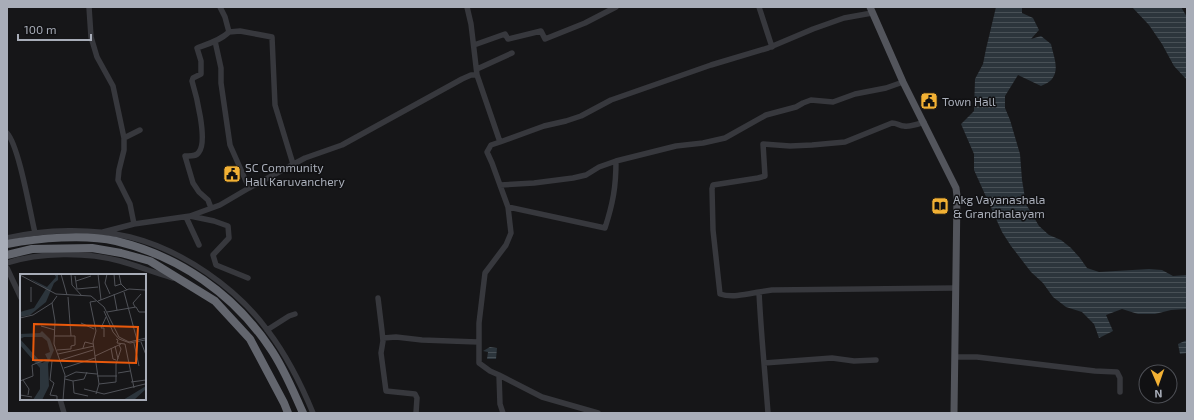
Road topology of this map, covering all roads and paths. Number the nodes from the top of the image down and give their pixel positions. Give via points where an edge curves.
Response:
1 (89, 7) edge
2 (220, 7) edge
3 (467, 7) edge
4 (616, 7) edge
5 (759, 7) edge
6 (871, 10) edge
7 (229, 32) junction
8 (215, 40) junction
9 (474, 45) junction
10 (772, 47) junction
11 (512, 53) dead end
12 (477, 72) junction
13 (904, 82) junction
14 (924, 122) junction
15 (140, 130) dead end
16 (7, 133) edge
17 (124, 138) junction
18 (500, 142) junction
19 (616, 161) junction
20 (293, 164) junction
21 (500, 185) junction
22 (249, 188) junction
23 (508, 207) junction
24 (211, 208) junction
25 (188, 216) junction
26 (134, 224) junction
27 (35, 233) junction
28 (101, 233) junction
29 (7, 238) edge
30 (7, 244) edge
31 (199, 245) dead end
32 (7, 256) edge
33 (7, 263) edge
34 (7, 268) edge
35 (248, 278) dead end
36 (182, 280) junction
37 (955, 288) junction
38 (760, 292) junction
39 (20, 296) edge
40 (378, 298) dead end
41 (295, 314) dead end
42 (267, 330) junction
43 (383, 338) junction
44 (478, 342) junction
45 (955, 357) junction
46 (876, 360) dead end
47 (764, 363) junction
48 (499, 375) junction
49 (1120, 392) dead end
50 (60, 400) edge
51 (64, 413) edge
52 (288, 413) edge
53 (303, 413) edge
54 (313, 413) edge
55 (416, 413) edge
56 (503, 413) edge
57 (598, 413) edge
58 (768, 413) edge
59 (954, 413) edge

1 - 17 street via 91,37 97,57 113,86
2 - 7 street
3 - 9 street
4 - 9 street via 585,24 545,38 541,31 508,39 505,34
5 - 10 street
6 - 10 street via 812,29
6 - 13 main road
7 - 8 street
7 - 20 street via 240,31 272,36 275,105
8 - 22 street via 221,68 230,146
8 - 24 street via 197,48 201,74 192,81 203,136 200,151 195,156 185,156 193,183 208,200
9 - 12 street
10 - 18 street via 711,65 611,100 581,116
11 - 12 street
12 - 18 street
12 - 20 street via 342,145
13 - 14 main road
13 - 19 street via 833,102 811,100 796,108 766,115 725,138 703,144 676,146
14 - 37 main road via 956,188
14 - 38 street via 906,126 892,122 872,132 838,143 790,146 763,144 765,176 713,185 713,230 720,294 724,296
15 - 17 street
16 - 27 street via 12,139
17 - 26 street via 118,180 130,204
18 - 21 street via 491,145 487,152
19 - 21 street via 573,178
19 - 23 street via 616,189 605,228
20 - 22 street
21 - 23 street
22 - 24 street
23 - 44 street via 511,233 506,245 485,273
24 - 25 street
25 - 26 street
25 - 31 street
25 - 35 street via 228,226 229,238 213,255 216,264
26 - 28 street
27 - 28 street
27 - 29 street
28 - 42 street via 131,237 186,260 235,294
30 - 53 highway via 32,239 59,238 115,241 148,251 183,266 232,302 253,325 282,368
32 - 36 highway via 32,249 92,248 150,261
33 - 36 street via 40,257 91,256 120,261
34 - 39 street
36 - 52 highway via 215,301 250,339
37 - 38 street
37 - 45 main road
38 - 47 street
40 - 43 street
41 - 42 street
42 - 54 street via 298,379
43 - 44 street
43 - 55 street via 381,353 386,391 415,394
44 - 48 street via 479,363
45 - 49 street via 977,357 1117,372 1120,378
45 - 59 main road
46 - 47 street via 832,358
47 - 58 street
48 - 56 street via 500,404
48 - 57 street via 542,398
50 - 51 street

